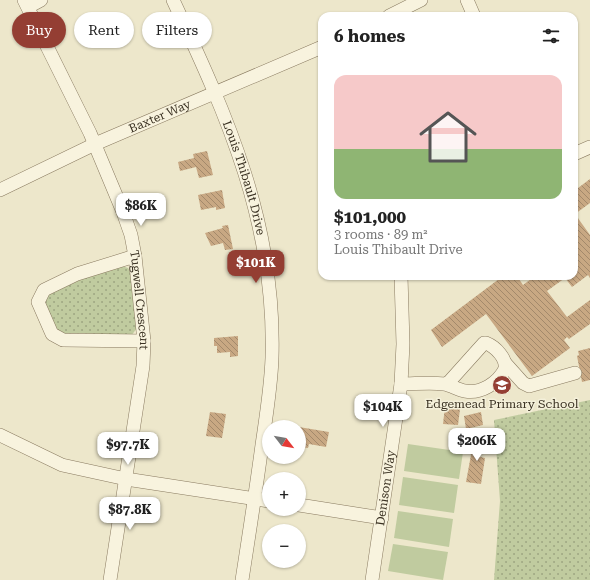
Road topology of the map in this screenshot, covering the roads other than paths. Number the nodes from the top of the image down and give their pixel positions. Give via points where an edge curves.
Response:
1 (41, 0) edge
2 (173, 0) edge
3 (421, 0) edge
4 (467, 0) edge
5 (26, 3) edge
6 (397, 12) edge
7 (472, 12) edge
8 (318, 49) edge
9 (216, 92) junction
10 (95, 144) junction
11 (590, 147) edge
12 (578, 152) edge
13 (0, 190) edge
14 (135, 256) junction
15 (401, 280) edge
16 (144, 341) junction
17 (506, 364) junction
18 (575, 373) dead end
19 (401, 384) junction
20 (445, 384) junction
21 (0, 435) edge
22 (126, 478) junction
23 (255, 498) junction
24 (262, 500) edge
25 (306, 506) edge
26 (382, 518) junction
27 (110, 580) edge
28 (242, 580) edge
29 (372, 580) edge

1 - 5 street
2 - 9 street, Louis Thibault Drive
3 - 6 street
4 - 7 street
5 - 10 street, Tugwell Crescent
8 - 9 street, Baxter Way
9 - 10 street, Baxter Way
9 - 23 street, Louis Thibault Drive via 246,174 263,238 270,295 272,358
10 - 13 street, Baxter Way
10 - 14 street, Tugwell Crescent via 124,212
11 - 12 street
14 - 16 street, Tugwell Crescent
14 - 16 street via 78,274 44,290 38,302 52,334 63,340
15 - 19 street, Denison Way
16 - 22 street, Tugwell Crescent via 143,366
17 - 18 street via 529,386
17 - 20 street via 503,373 482,389 464,391
17 - 20 street via 492,346 484,343
19 - 20 street
19 - 26 street, Denison Way
21 - 22 street via 62,464
22 - 23 street
22 - 27 street, Tugwell Crescent
23 - 24 street
23 - 28 street, Louis Thibault Drive
25 - 26 street
26 - 29 street, Denison Way

